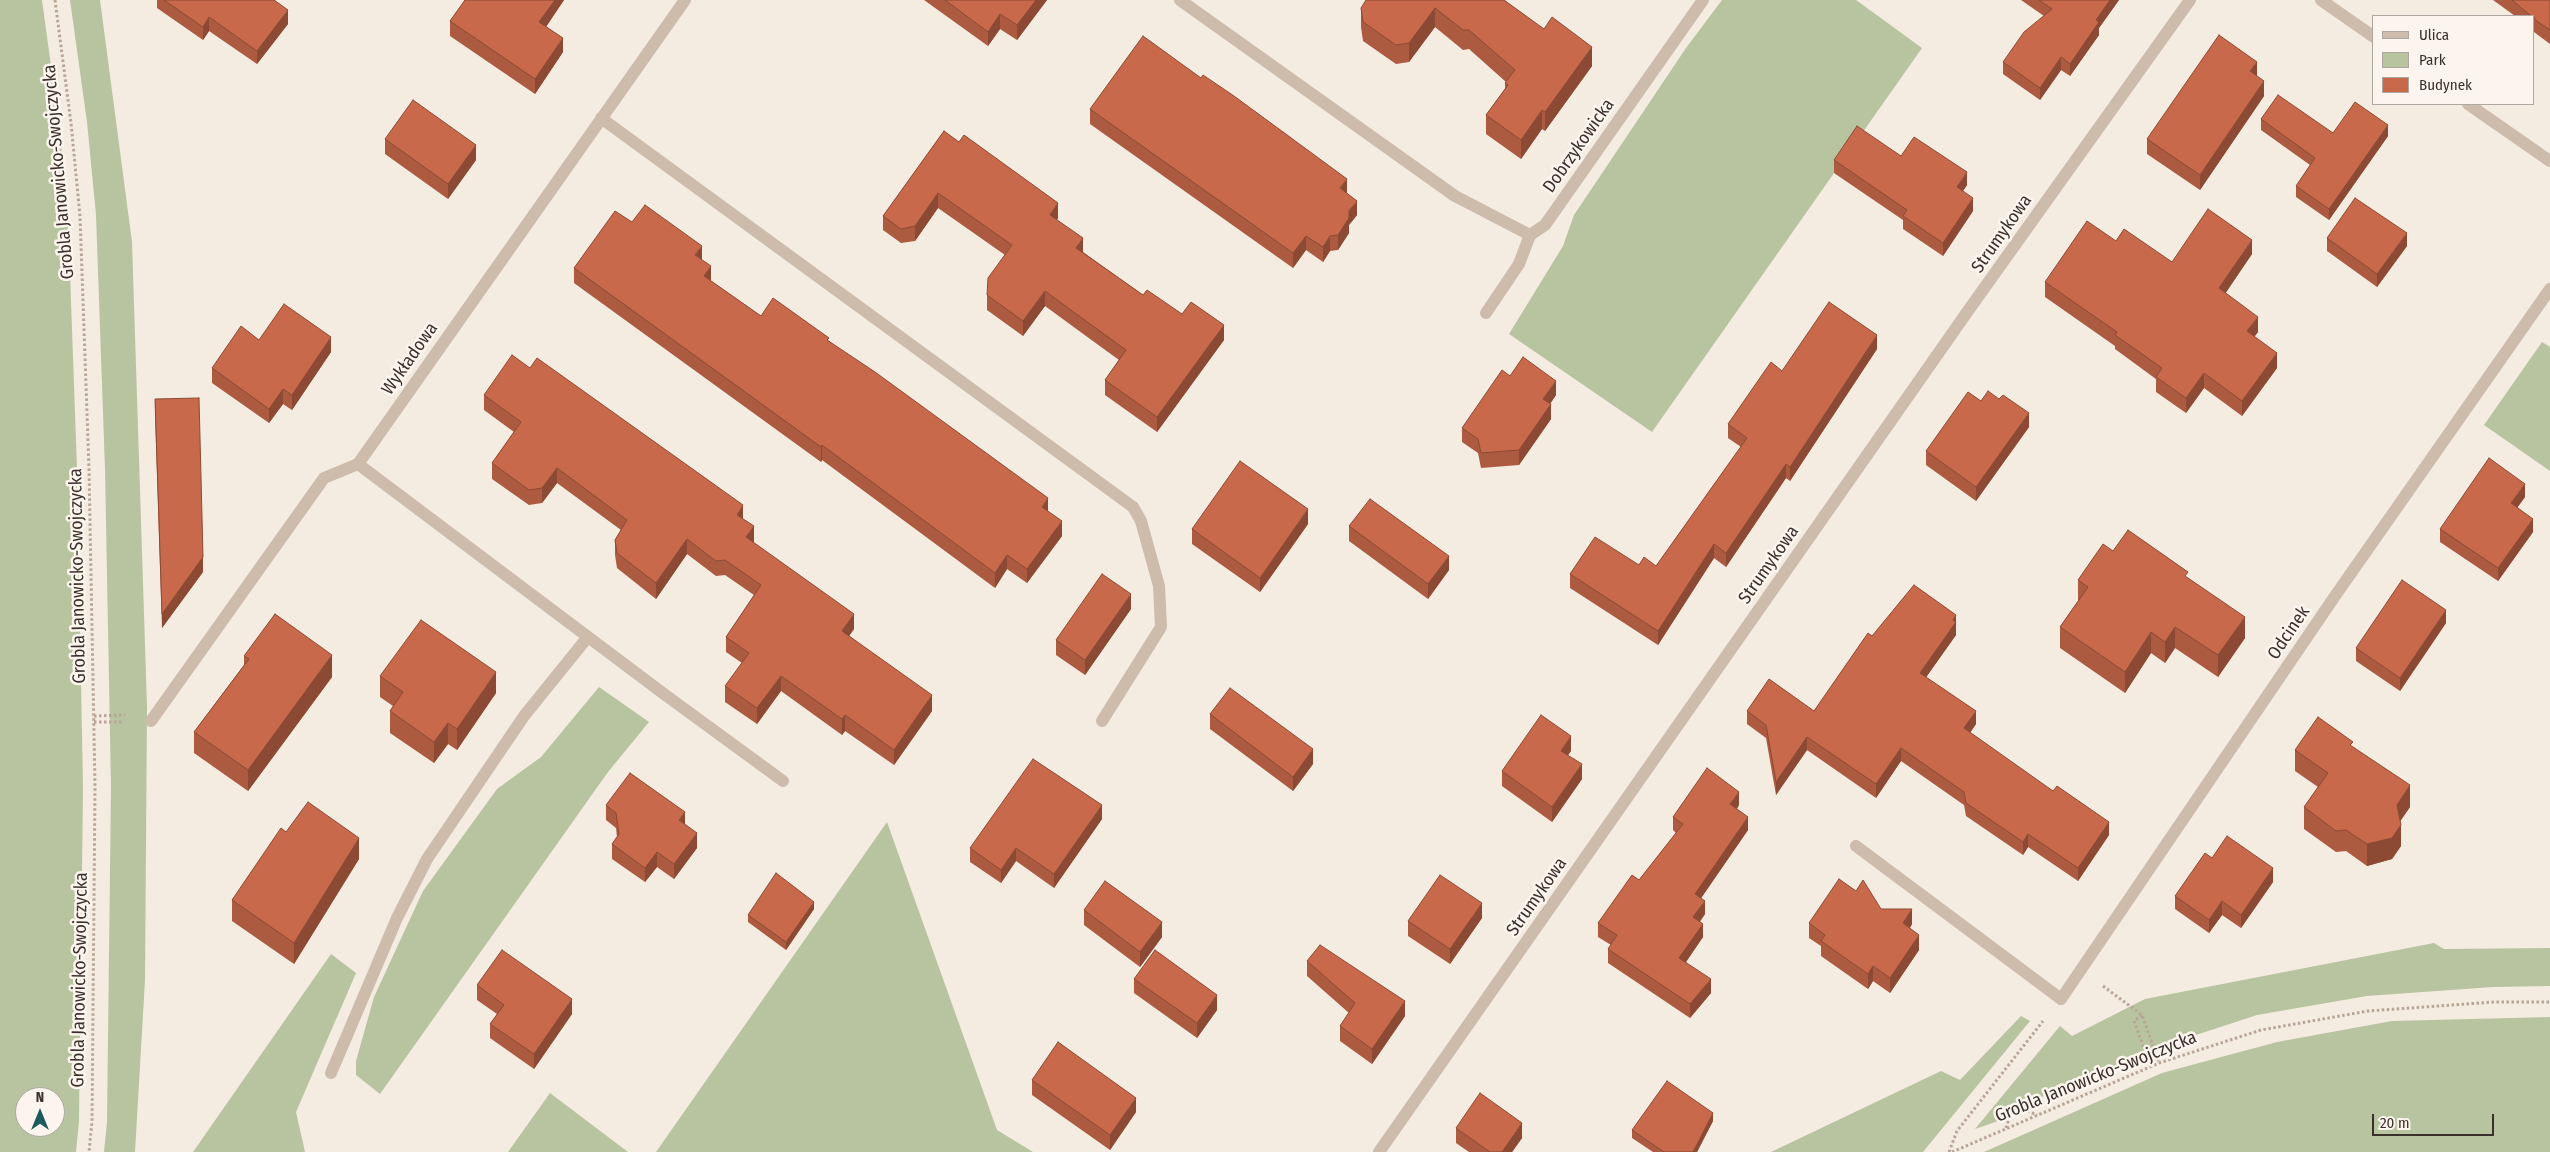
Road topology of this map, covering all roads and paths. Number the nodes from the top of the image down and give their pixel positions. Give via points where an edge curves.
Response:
1 (55, 0) edge
2 (685, 0) edge
3 (1180, 0) edge
4 (1703, 0) edge
5 (2190, 0) edge
6 (2320, 0) edge
7 (2372, 36) edge
8 (2469, 105) edge
9 (601, 118) junction
10 (2550, 161) edge
11 (1530, 235) junction
12 (2550, 289) edge
13 (1486, 312) dead end
14 (358, 464) junction
15 (587, 638) junction
16 (151, 721) dead end
17 (1102, 721) dead end
18 (783, 781) dead end
19 (1856, 846) dead end
20 (2080, 970) junction
21 (2061, 999) junction
22 (2550, 1002) edge
23 (2142, 1014) junction
24 (2158, 1063) junction
25 (2151, 1066) junction
26 (331, 1073) dead end
27 (2038, 1115) junction
28 (2006, 1129) junction
29 (89, 1152) edge
30 (1380, 1152) edge
31 (1951, 1152) edge

1 - 29 path, Grobla Janowicko-Swojczycka via 80,216 89,468 95,787
2 - 9 street, Wykładowa
3 - 11 street via 1455,196
4 - 11 street, Dobrzykowicka via 1545,225
5 - 30 street, Strumykowa via 1970,308
6 - 7 street
8 - 10 street
9 - 14 street, Wykładowa
9 - 17 street via 1133,507 1141,520 1159,586 1161,626
11 - 13 street, Dobrzykowicka via 1519,264
12 - 20 street, Odcinek
14 - 15 street
14 - 16 street via 324,478
15 - 18 street
15 - 26 street via 524,716 427,859 397,918
19 - 21 street
20 - 21 street, Odcinek
20 - 23 path
21 - 31 path via 1957,1131
22 - 24 path, Grobla Janowicko-Swojczycka via 2494,1002 2368,1011 2261,1030
23 - 24 path
23 - 25 path via 2134,1021
24 - 25 path, Grobla Janowicko-Swojczycka
25 - 27 path, Grobla Janowicko-Swojczycka
27 - 28 path, Grobla Janowicko-Swojczycka
27 - 28 path via 2020,1108 2011,1111
28 - 31 path, Grobla Janowicko-Swojczycka

